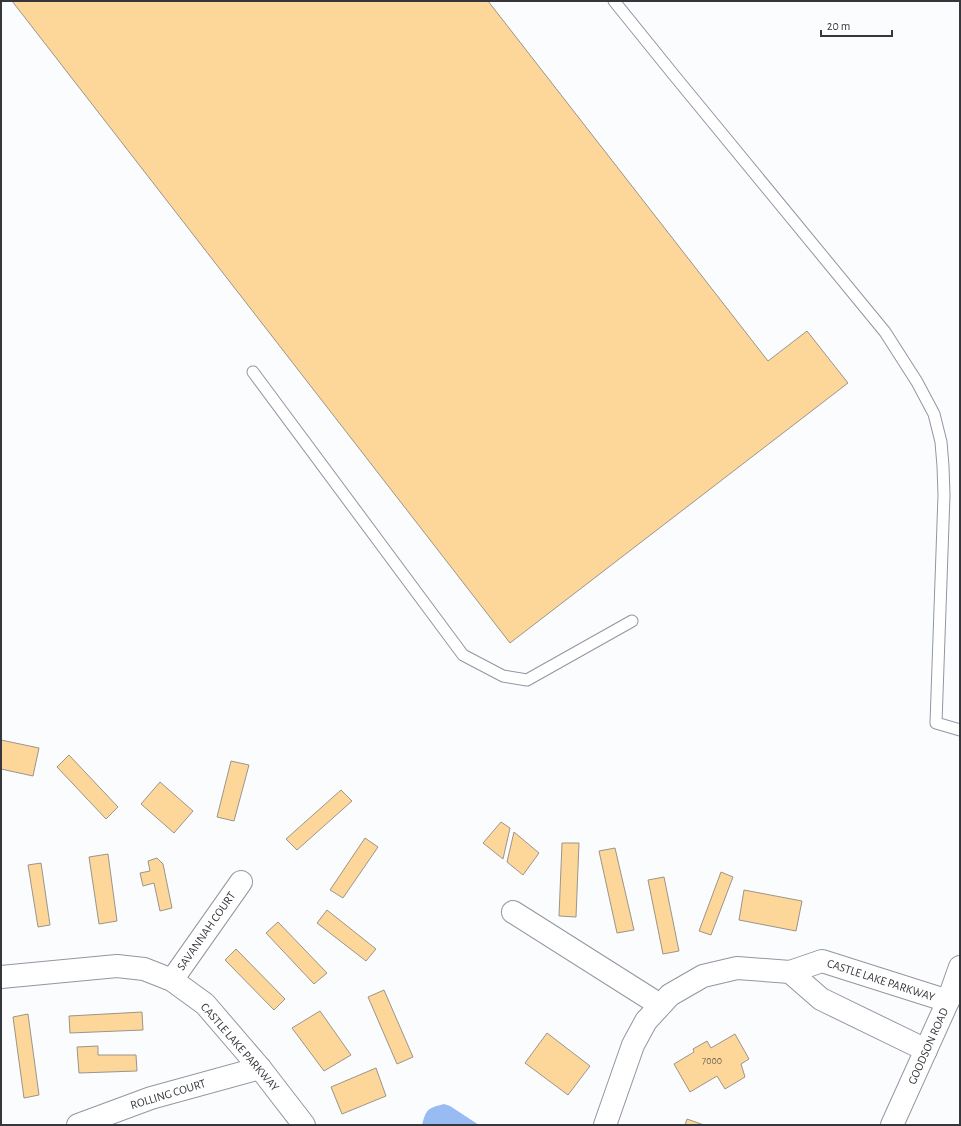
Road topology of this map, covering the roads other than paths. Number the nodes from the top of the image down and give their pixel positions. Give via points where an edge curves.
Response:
1 (614, 1) edge
2 (253, 372) dead end
3 (632, 621) dead end
4 (960, 730) edge
5 (241, 882) dead end
6 (513, 912) dead end
7 (960, 967) edge
8 (2, 971) edge
9 (790, 972) junction
10 (172, 980) junction
11 (948, 1001) junction
12 (660, 1005) junction
13 (926, 1050) junction
14 (260, 1068) junction
15 (78, 1125) edge
16 (304, 1125) edge
17 (605, 1125) edge
18 (892, 1125) edge

1 - 4 lane via 886,332 918,382 934,414 941,442 944,495 936,723
2 - 3 lane via 463,655 503,676 527,680
5 - 10 street, SAVANNAH COURT
6 - 12 street
7 - 11 street, GOODSON ROAD
8 - 10 street, CASTLE LAKE PARKWAY via 117,966 144,969
9 - 11 street, CASTLE LAKE PARKWAY via 822,960
9 - 12 street, CASTLE LAKE PARKWAY via 737,968 703,976 670,995
9 - 13 street via 821,999
10 - 14 street, CASTLE LAKE PARKWAY via 205,1004
11 - 13 street, GOODSON ROAD
12 - 17 street, CASTLE LAKE PARKWAY via 646,1021 633,1045
13 - 18 street, GOODSON ROAD
14 - 15 street, ROLLING COURT via 151,1098
14 - 16 street, CASTLE LAKE PARKWAY

